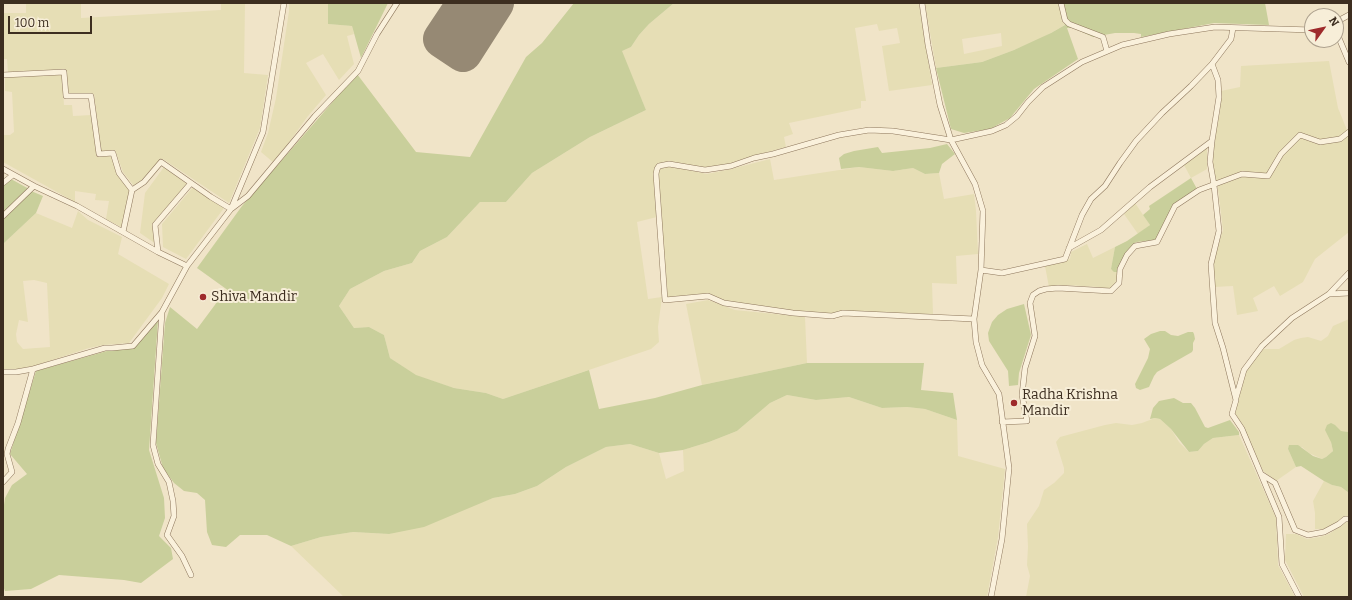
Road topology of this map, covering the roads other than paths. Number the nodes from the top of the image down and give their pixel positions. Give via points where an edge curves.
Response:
1 (284, 3) edge
2 (397, 3) edge
3 (922, 3) edge
4 (1061, 3) edge
5 (1233, 28) junction
6 (1304, 30) edge
7 (1343, 48) edge
8 (1107, 51) junction
9 (1349, 62) edge
10 (1212, 64) junction
11 (3, 75) edge
12 (1349, 132) edge
13 (951, 140) junction
14 (1212, 141) junction
15 (3, 169) edge
16 (13, 175) junction
17 (191, 183) junction
18 (3, 184) edge
19 (1214, 185) junction
20 (34, 186) junction
21 (132, 190) junction
22 (231, 209) junction
23 (3, 216) edge
24 (123, 232) junction
25 (1069, 248) junction
26 (158, 252) junction
27 (187, 266) junction
28 (982, 270) junction
29 (1349, 273) edge
30 (1349, 293) edge
31 (1329, 294) junction
32 (162, 312) junction
33 (974, 319) junction
34 (33, 369) junction
35 (3, 372) edge
36 (1236, 400) junction
37 (1002, 422) junction
38 (1260, 474) junction
39 (3, 482) edge
40 (1349, 519) edge
41 (190, 575) dead end
42 (991, 597) edge
43 (1299, 597) edge

1 - 22 street via 264,132
2 - 22 street via 358,71 315,116 248,196
3 - 13 street via 936,88
4 - 8 street via 1068,24 1103,37
5 - 6 street
5 - 8 street via 1215,27 1169,34
5 - 10 street via 1230,39
7 - 9 street
8 - 13 street via 1082,62 1043,87 1006,125 992,131
10 - 14 street via 1218,80 1219,97
10 - 25 street via 1136,141 1105,186 1091,199
11 - 21 street via 64,72 66,96 91,96 99,154 112,153 119,173
12 - 19 street via 1340,139 1320,142 1300,135 1281,154 1268,176 1242,174
13 - 28 street via 975,184 983,211
13 - 33 street via 869,130 839,135 731,166 706,170 669,164 659,166 656,174 665,300 708,296 724,303 816,315 832,316 843,313
14 - 19 street via 1210,162
14 - 25 street via 1150,187 1101,230
15 - 16 street
16 - 18 street
16 - 20 street
17 - 21 street via 161,162 144,182
17 - 22 street
17 - 26 street via 155,225
19 - 36 street via 1219,231 1211,264 1215,323
19 - 37 street via 1199,190 1175,206 1157,242 1135,246 1120,269 1119,283 1111,291 1058,288 1039,291 1033,295 1030,303 1035,336 1022,387 1027,421
20 - 23 street
20 - 24 street
21 - 24 street
22 - 27 street
24 - 26 street
25 - 28 street via 1065,259 1002,273
26 - 27 street
27 - 32 street
28 - 33 street
29 - 31 street
30 - 31 street
31 - 36 street via 1292,318 1262,346 1244,370
32 - 34 street via 133,346 105,348
32 - 41 street via 153,445 173,501 174,516 167,535 182,556
33 - 37 street via 982,365 998,394
34 - 35 street
34 - 39 street via 8,449 12,472
36 - 38 street via 1232,414 1242,429
37 - 42 street via 1009,468 1002,539
38 - 40 street via 1275,483 1295,530 1308,536 1324,532
38 - 43 street via 1279,517 1282,564

